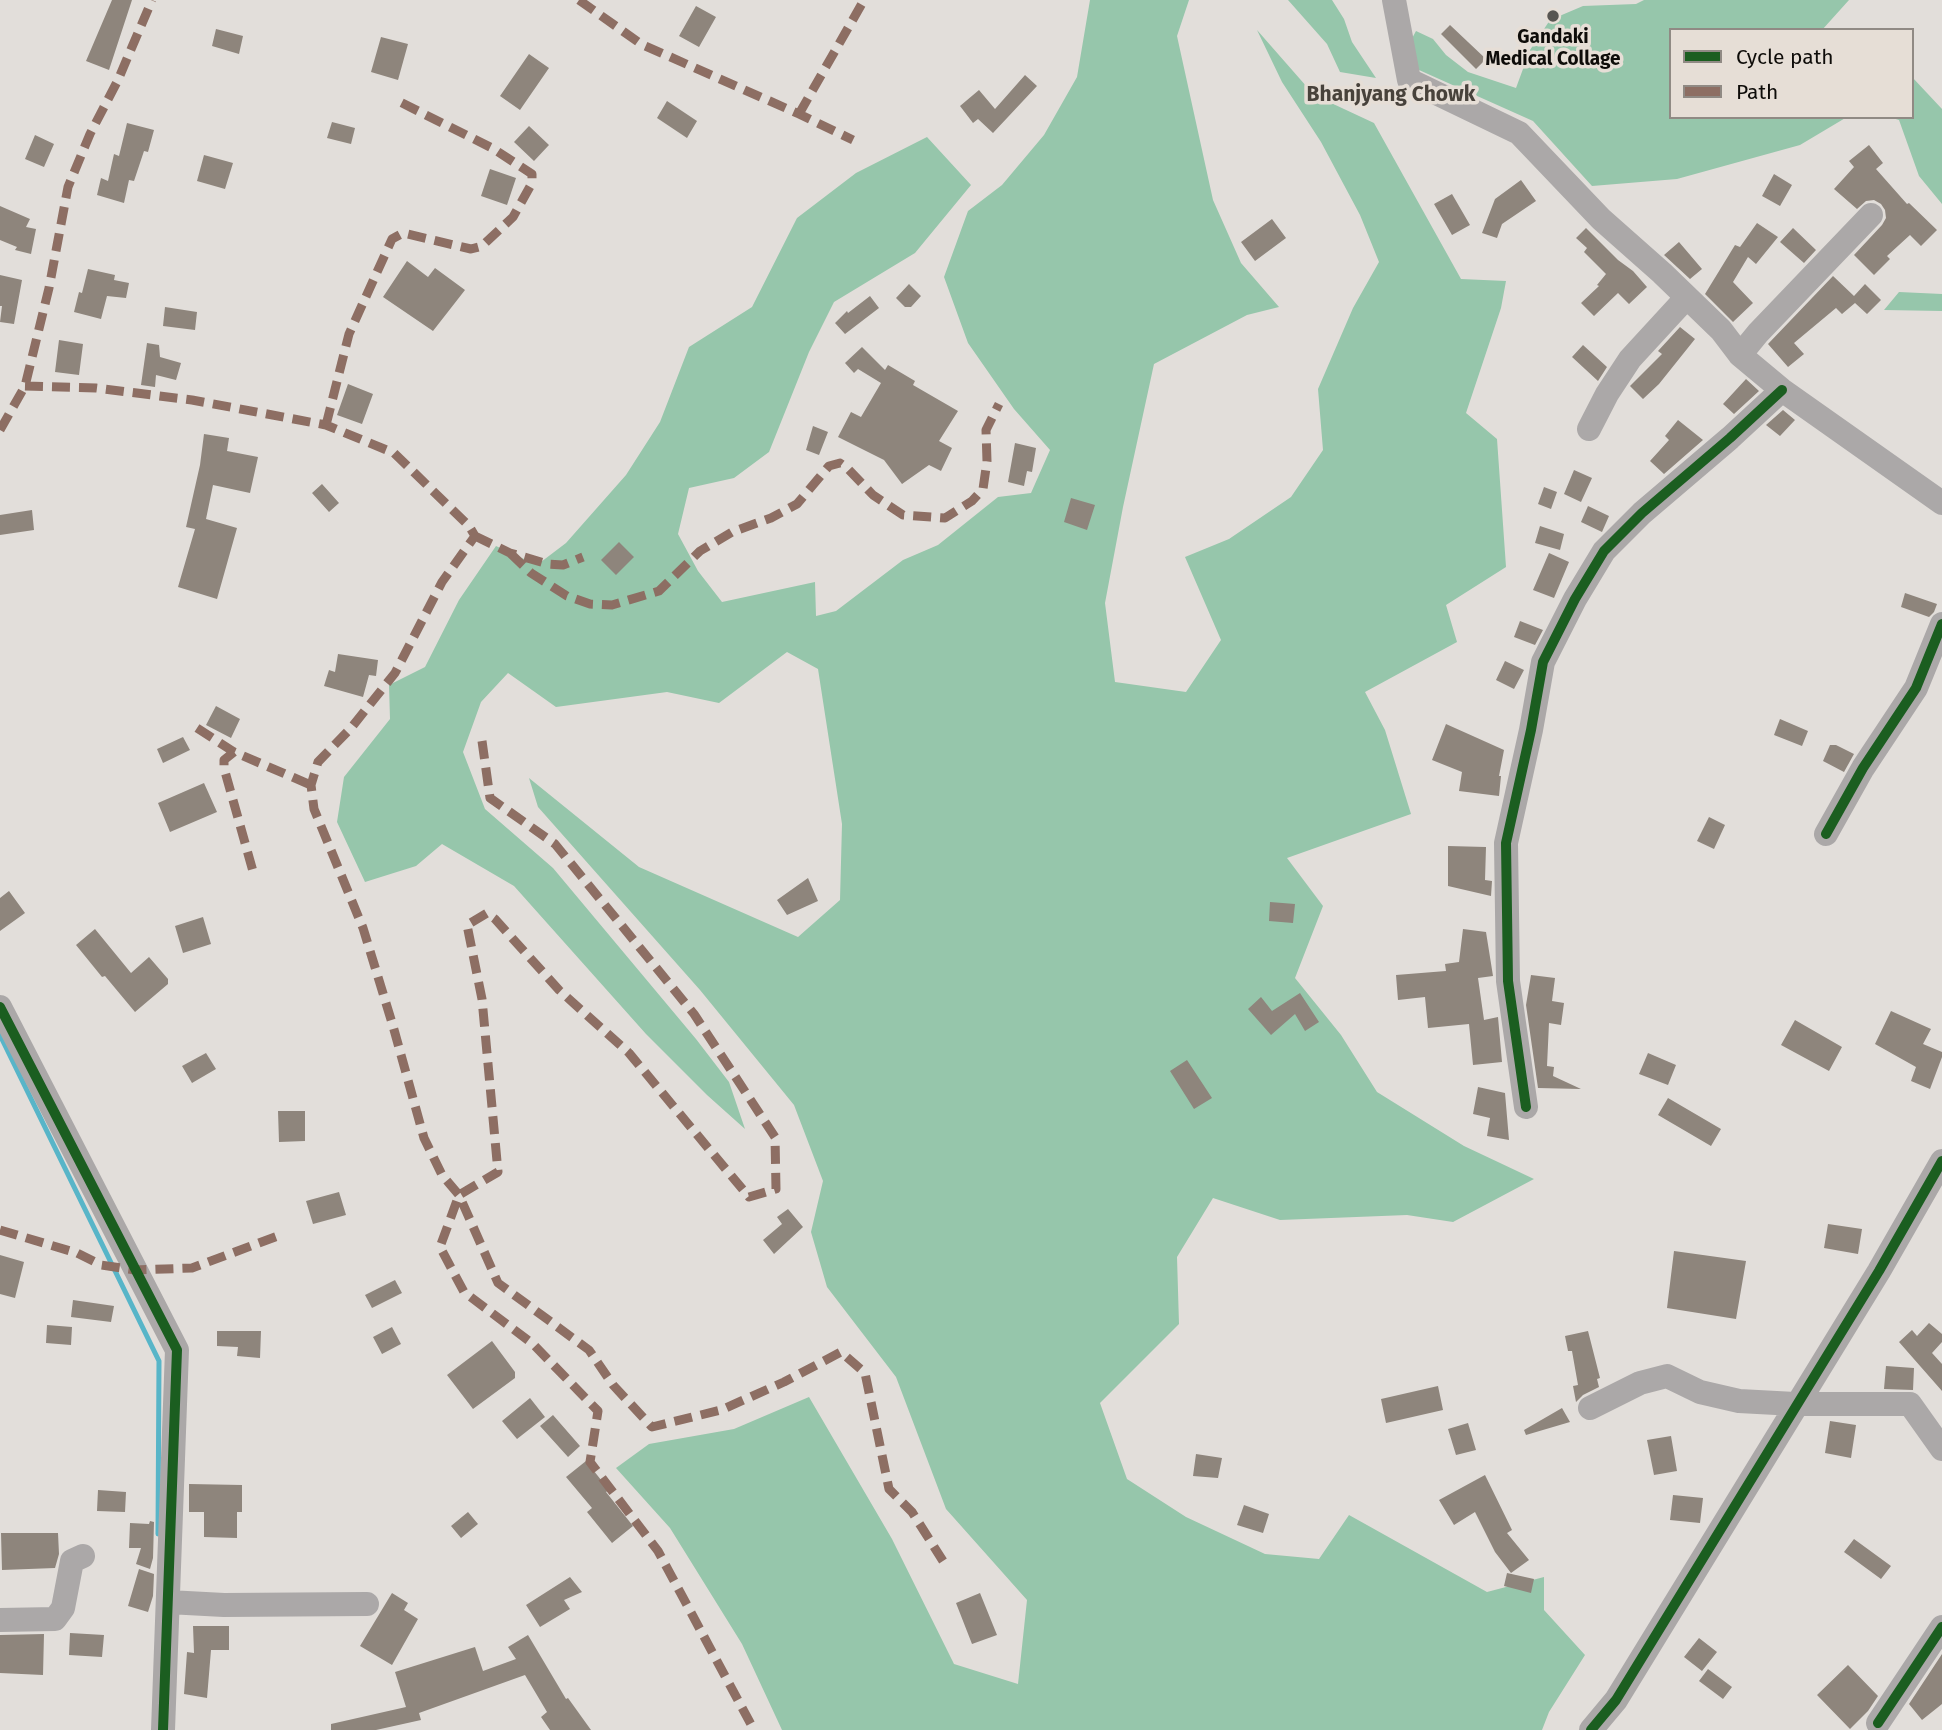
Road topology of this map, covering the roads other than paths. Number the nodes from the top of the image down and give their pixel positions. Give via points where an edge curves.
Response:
1 (1394, 0) edge
2 (1871, 215) dead end
3 (1687, 297) junction
4 (1740, 355) junction
5 (1782, 390) junction
6 (1589, 429) dead end
7 (1942, 503) edge
8 (1942, 624) edge
9 (1826, 834) dead end
10 (0, 1007) edge
11 (1526, 1107) dead end
12 (1942, 1161) edge
13 (1795, 1405) junction
14 (1590, 1408) dead end
15 (1942, 1449) edge
16 (83, 1556) dead end
17 (168, 1602) junction
18 (367, 1604) dead end
19 (0, 1620) edge
20 (1942, 1627) edge
21 (1878, 1723) dead end
22 (163, 1730) edge
23 (1591, 1730) edge

1 - 3 street via 1409,80 1519,133 1601,219
2 - 4 street
3 - 4 street
3 - 6 street via 1630,359
4 - 5 street
5 - 7 street
5 - 11 street via 1604,551 1543,662 1506,843 1508,981
8 - 9 street via 1916,688
10 - 17 street via 177,1350
12 - 13 street
13 - 14 street via 1739,1401 1700,1392 1667,1376 1640,1383
13 - 15 street via 1910,1404
13 - 23 street via 1616,1700
16 - 19 street via 72,1561 63,1608 55,1619
17 - 18 street
17 - 22 street
20 - 21 street

